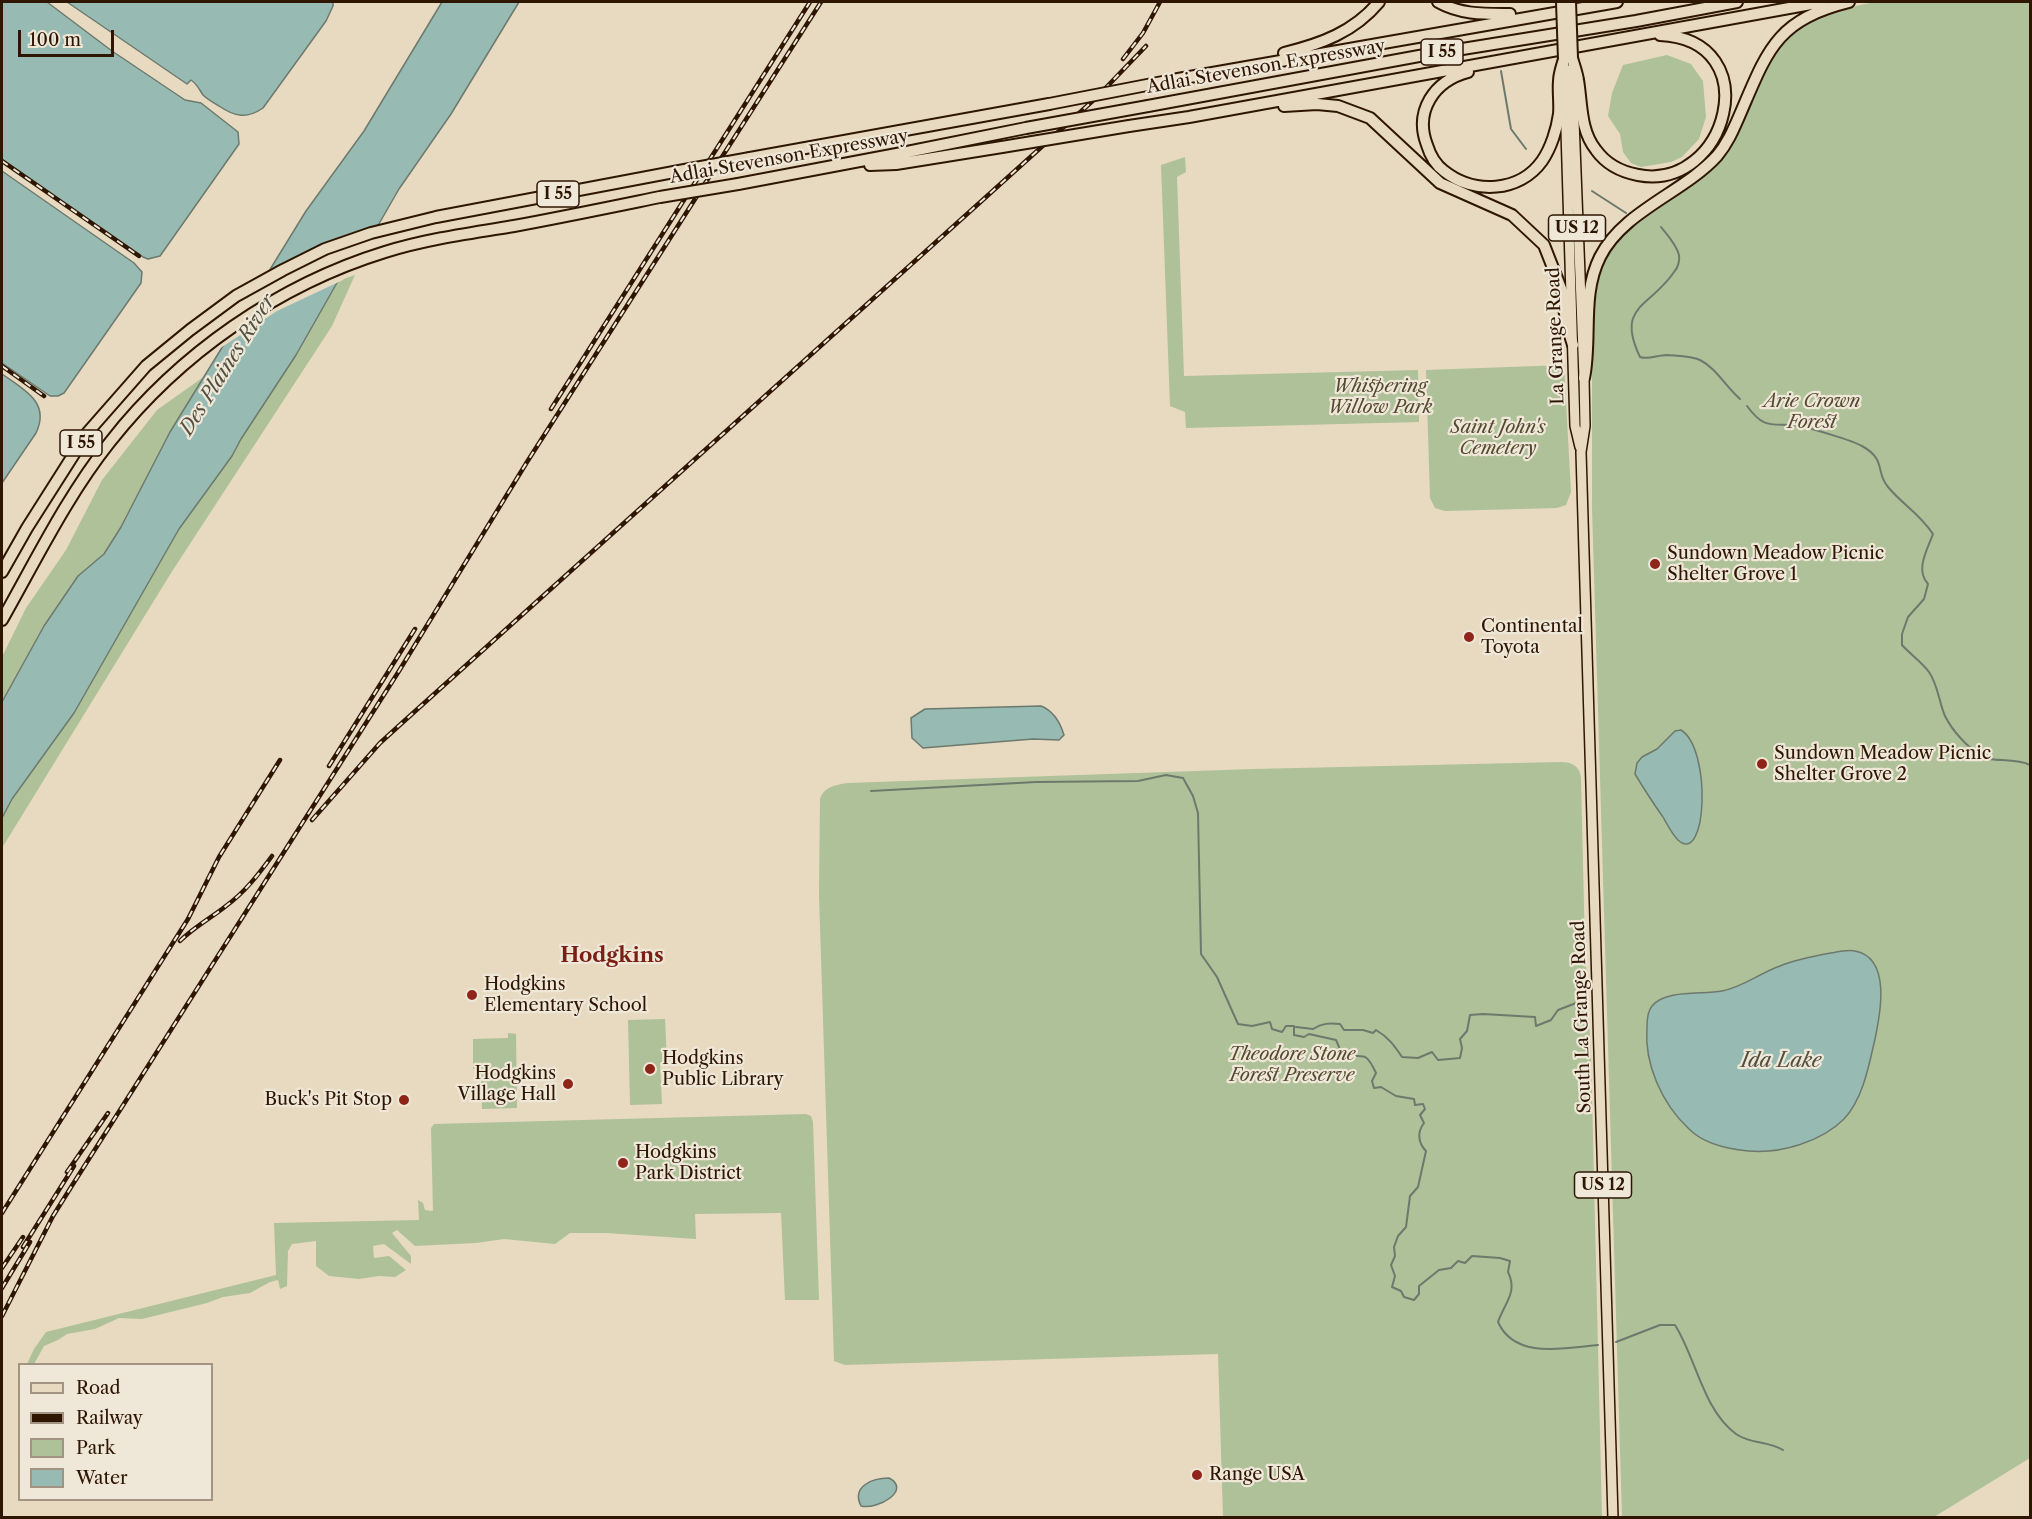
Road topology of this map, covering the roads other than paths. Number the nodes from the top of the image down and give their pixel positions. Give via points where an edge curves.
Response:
1 (1379, 2) edge
2 (1438, 2) edge
3 (1562, 2) edge
4 (1570, 2) edge
5 (1617, 2) edge
6 (1737, 2) edge
7 (1822, 2) edge
8 (1849, 2) edge
9 (1593, 4) edge
10 (1541, 14) junction
11 (1618, 39) junction
12 (1532, 54) junction
13 (1568, 59) junction
14 (1196, 76) junction
15 (1569, 79) junction
16 (1189, 117) junction
17 (837, 166) junction
18 (1573, 345) junction
19 (1584, 378) junction
20 (1581, 452) junction
21 (1583, 515) joint
22 (2, 572) edge
23 (2, 620) edge
24 (1613, 1518) edge

1 - 14 highway via 1356,24 1318,45
2 - 10 highway via 1467,13
3 - 13 highway, bridge
4 - 13 highway, bridge
5 - 9 highway, Adlai Stevenson Expressway / I 55
6 - 17 highway, Adlai Stevenson Expressway / I 55, bridge via 1419,56
7 - 11 highway
8 - 19 highway via 1806,16 1782,35 1765,56 1724,148 1705,167 1621,228 1605,248 1589,289
9 - 10 highway, Adlai Stevenson Expressway / I 55
10 - 14 highway, Adlai Stevenson Expressway / I 55
11 - 12 highway
11 - 15 highway via 1658,35 1678,38 1700,47 1714,59 1724,82 1725,113 1702,153 1682,168 1655,176 1635,175 1616,167 1595,150
12 - 15 highway via 1456,75 1435,90 1425,110 1424,136 1429,151 1444,171 1472,185 1488,187 1511,185 1533,172 1553,138
12 - 16 highway
13 - 15 highway
13 - 15 highway
14 - 22 highway, Adlai Stevenson Expressway / I 55, bridge via 436,217 325,249 236,296 146,366 88,432
15 - 18 main road, La Grange Road / US 12
15 - 19 main road, La Grange Road / US 12
16 - 17 highway, bridge via 896,164
16 - 18 highway via 1317,104 1338,106 1370,118 1440,183 1512,215 1544,245 1562,291
17 - 23 highway, Adlai Stevenson Expressway / I 55, bridge via 428,241 352,263 276,300 236,325 161,386 110,443 76,490
18 - 20 main road, La Grange Road / US 12 via 1575,426
19 - 20 main road, La Grange Road / US 12
20 - 21 main road, La Grange Road / US 12
21 - 24 main road, South La Grange Road / US 12

